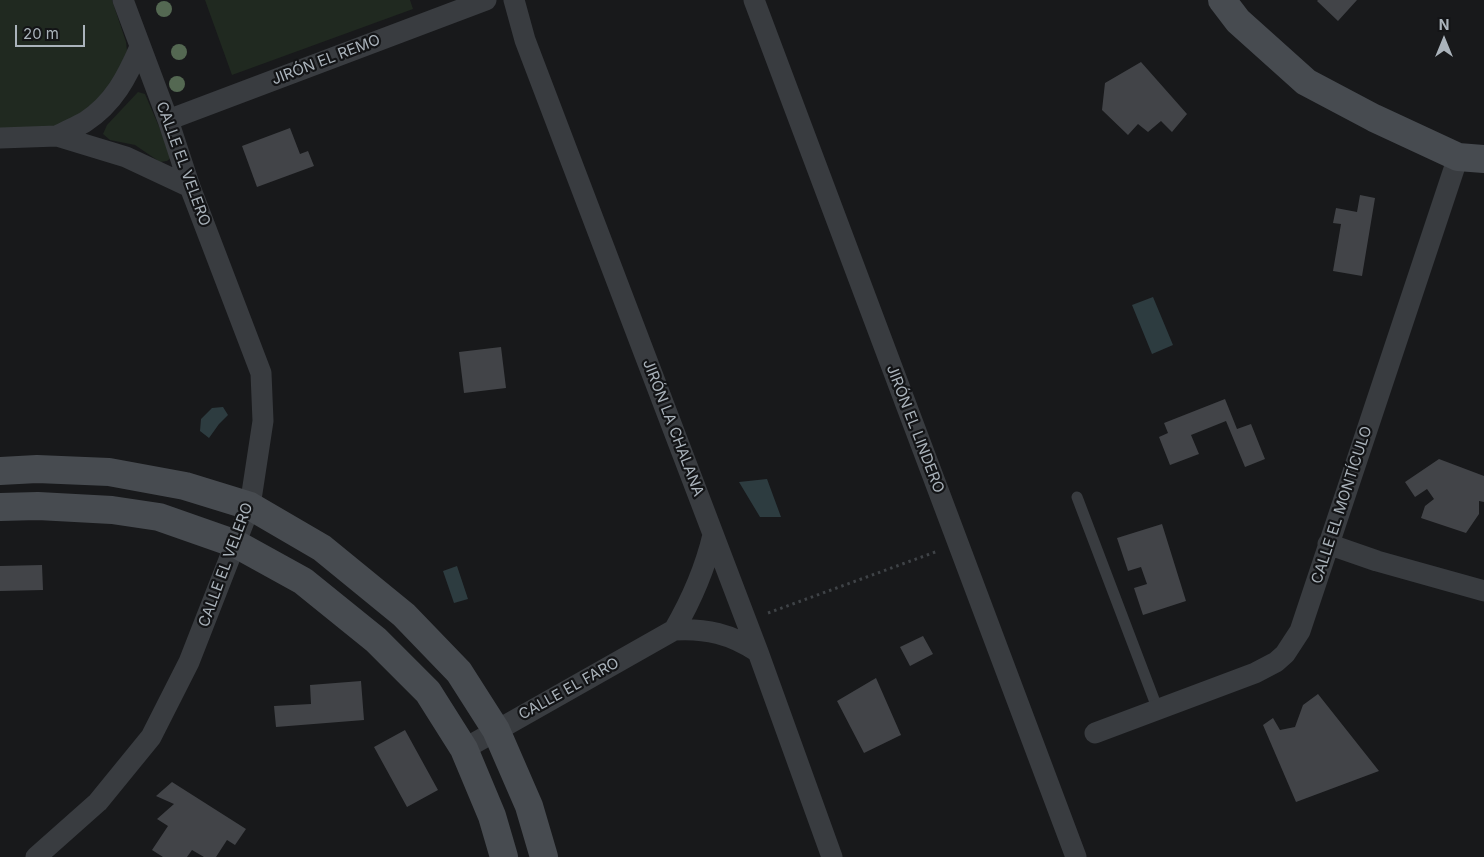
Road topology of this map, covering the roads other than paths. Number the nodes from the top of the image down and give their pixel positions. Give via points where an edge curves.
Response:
1 (123, 0) edge
2 (486, 0) edge
3 (514, 0) edge
4 (754, 0) edge
5 (1222, 0) edge
6 (140, 47) junction
7 (168, 120) junction
8 (57, 136) junction
9 (0, 138) edge
10 (1471, 158) edge
11 (190, 187) junction
12 (0, 471) edge
13 (1077, 497) dead end
14 (250, 506) junction
15 (0, 508) edge
16 (713, 535) junction
17 (236, 544) junction
18 (1328, 544) junction
19 (1484, 591) edge
20 (674, 630) junction
21 (758, 652) junction
22 (1158, 710) junction
23 (496, 730) junction
24 (1095, 733) dead end
25 (464, 749) junction
26 (36, 857) edge
27 (504, 857) edge
28 (544, 857) edge
29 (832, 857) edge
30 (1076, 857) edge

1 - 6 street, CALLE EL VELERO
2 - 7 street, JIRÓN EL REMO
3 - 16 street, JIRÓN LA CHALANA via 525,40
4 - 30 street, JIRÓN EL LINDERO
5 - 10 street via 1238,21 1306,82 1374,118
6 - 7 street, CALLE EL VELERO
6 - 8 street via 128,76 109,101 85,122
7 - 11 street, CALLE EL VELERO
8 - 9 street
8 - 11 street via 126,157
10 - 18 street, CALLE EL MONTÍCULO
11 - 14 street, CALLE EL VELERO via 261,373 263,421
12 - 14 street via 109,472 185,486
13 - 22 lane
14 - 17 street, CALLE EL VELERO
14 - 23 street via 322,548 404,615 459,672
15 - 17 street via 38,506 159,517
16 - 20 street via 698,584
16 - 21 street, JIRÓN LA CHALANA
17 - 25 street via 304,581 376,640 428,692
17 - 26 street, CALLE EL VELERO via 189,662 151,737 98,802
18 - 19 street
18 - 22 street, CALLE EL MONTÍCULO via 1300,631 1285,654 1255,673
20 - 21 street, CALLE EL FARO via 710,630 743,642
20 - 23 street, CALLE EL FARO
21 - 29 street, JIRÓN LA CHALANA
22 - 24 street, CALLE EL MONTÍCULO
23 - 25 street, CALLE EL FARO
23 - 28 street via 529,806
25 - 27 street via 492,816

